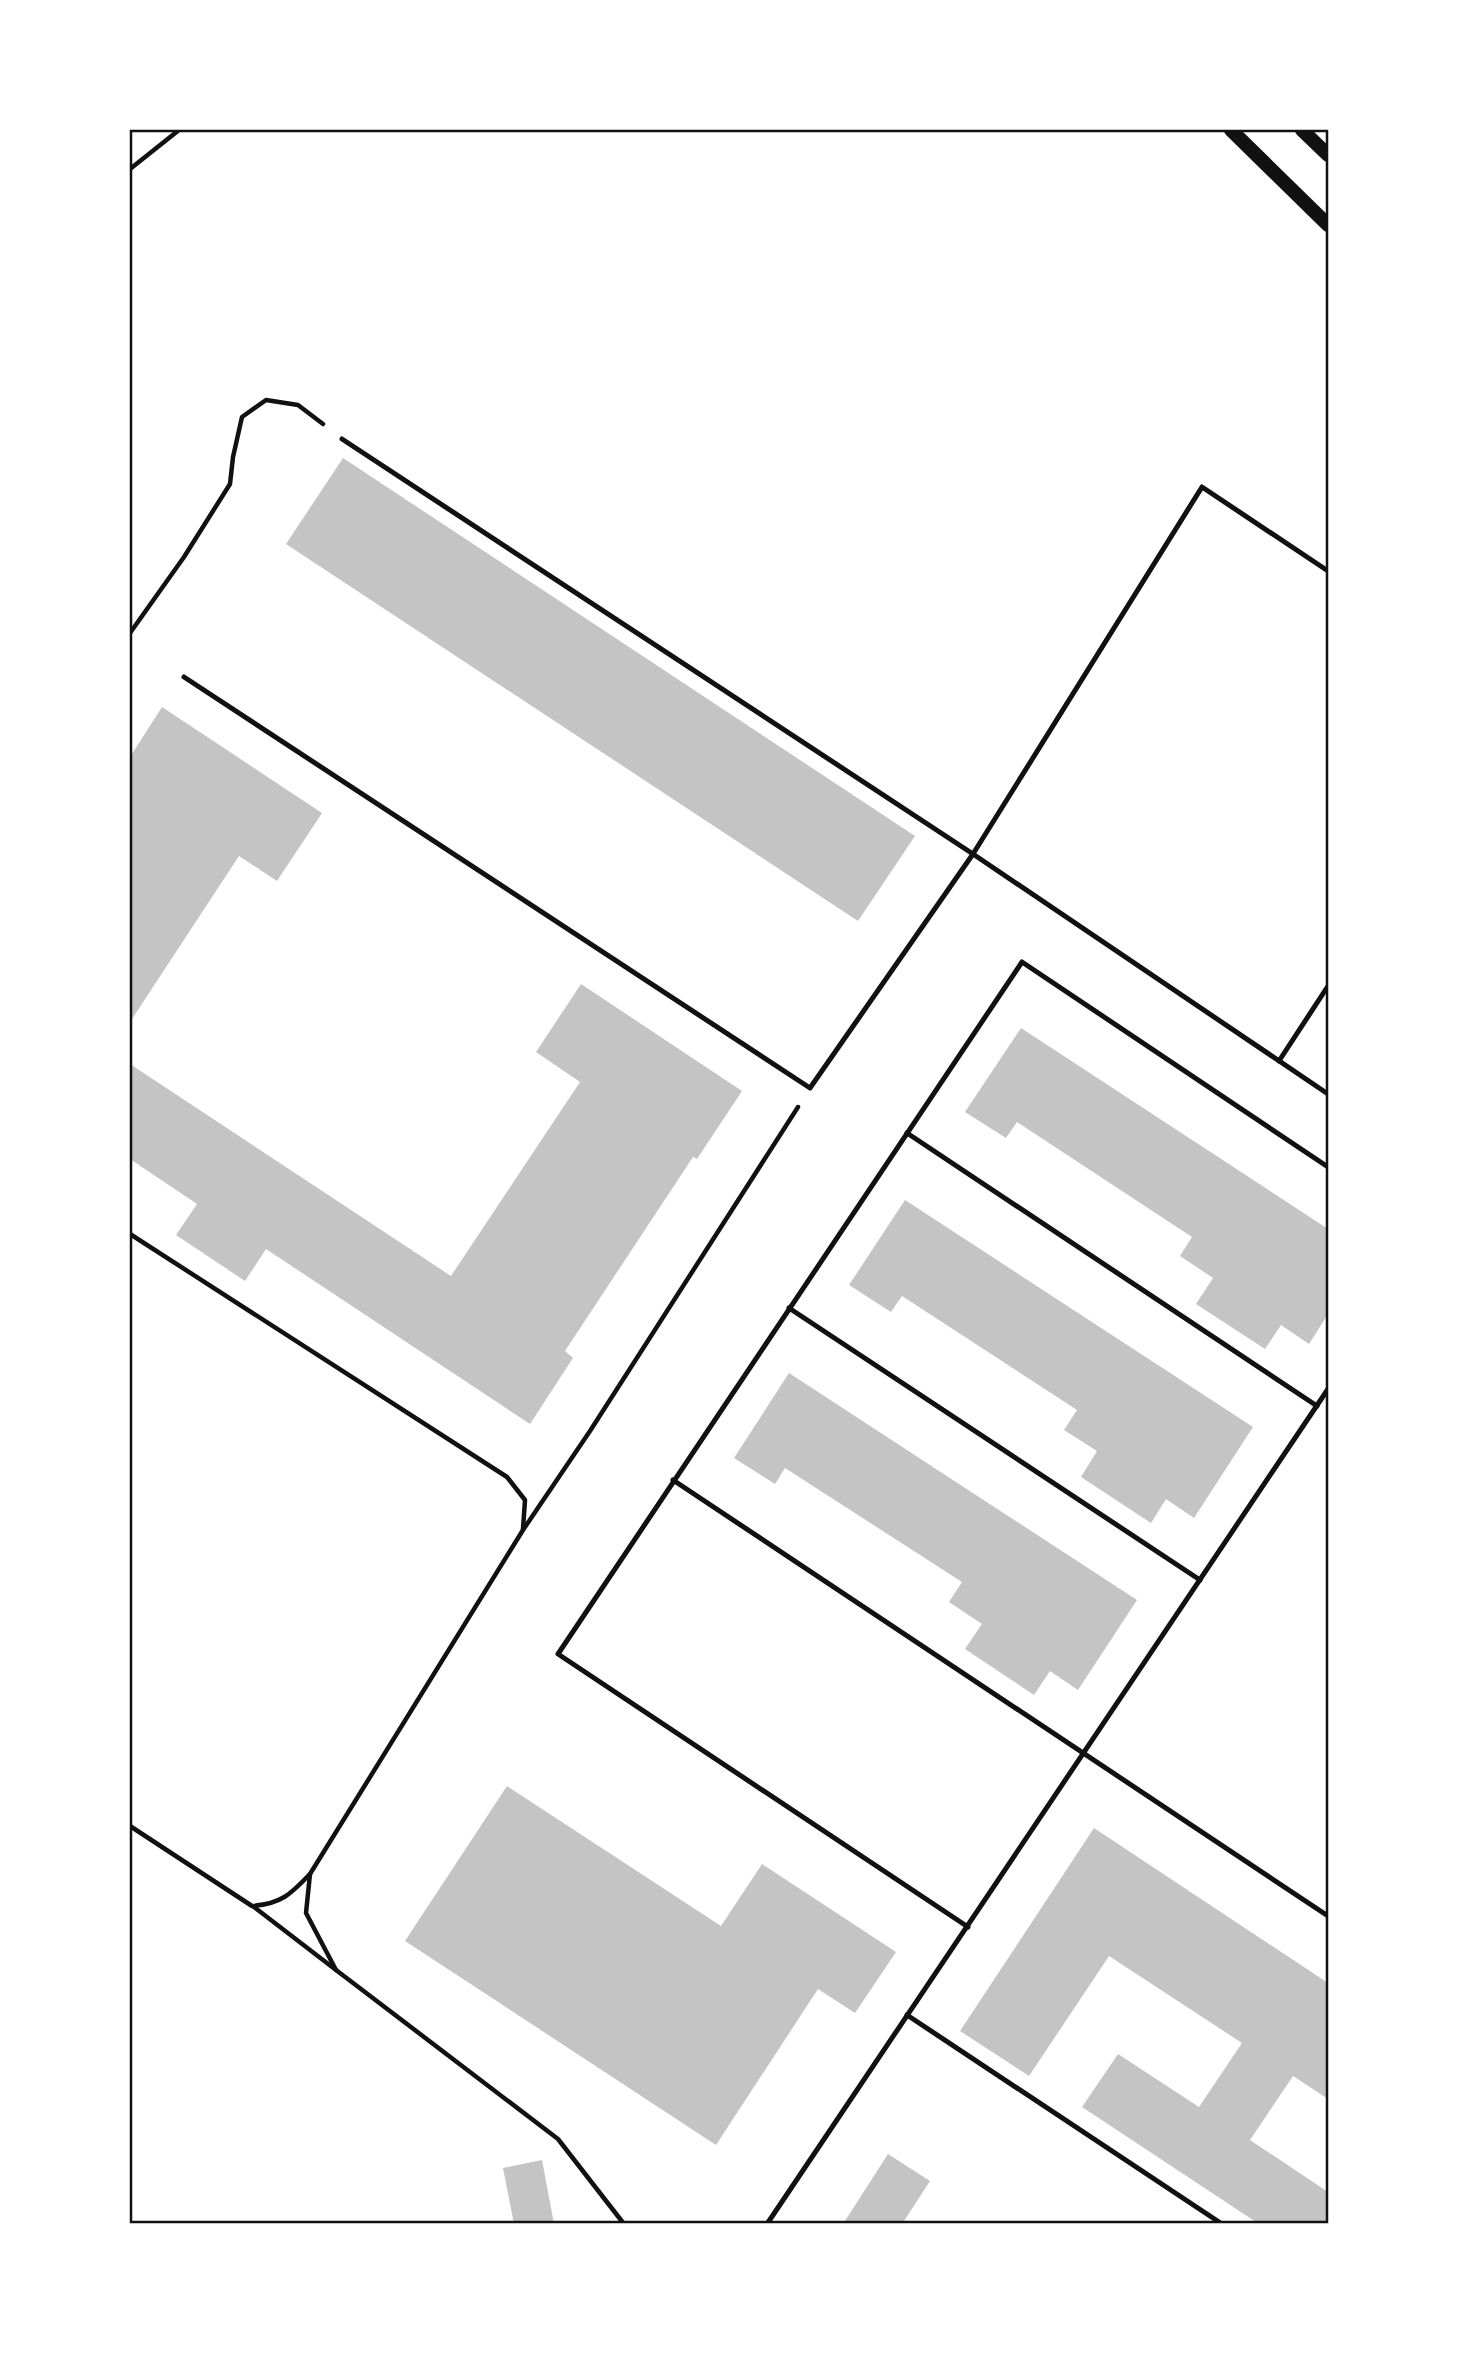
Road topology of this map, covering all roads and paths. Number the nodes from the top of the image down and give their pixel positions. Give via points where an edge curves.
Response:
1 (179, 130) edge
2 (1231, 130) edge
3 (1302, 130) edge
4 (1328, 155) edge
5 (130, 169) edge
6 (1328, 225) edge
7 (342, 439) joint
8 (1328, 571) edge
9 (130, 633) edge
10 (184, 677) dead end
11 (973, 854) junction
12 (1328, 986) edge
13 (1279, 1061) junction
14 (810, 1088) junction
15 (1328, 1094) edge
16 (907, 1133) junction
17 (1328, 1167) edge
18 (130, 1234) edge
19 (789, 1308) junction
20 (1328, 1389) edge
21 (1317, 1406) junction
22 (673, 1480) junction
23 (523, 1530) junction
24 (1200, 1580) junction
25 (1084, 1753) junction
26 (130, 1826) edge
27 (310, 1874) junction
28 (252, 1906) junction
29 (1328, 1916) edge
30 (968, 1927) junction
31 (336, 1970) junction
32 (907, 2015) junction
33 (624, 2224) edge
34 (767, 2224) edge
35 (1222, 2224) edge

1 - 5 path
2 - 6 main road
3 - 4 main road
7 - 9 path via 298,405 266,400 242,417 230,484
7 - 11 lane
8 - 11 lane via 1202,487
10 - 14 lane
11 - 13 lane
11 - 14 lane
12 - 13 lane
13 - 15 lane
14 - 23 path
16 - 17 lane via 1022,962
16 - 19 lane
16 - 21 lane
18 - 23 path via 507,1477 525,1500
19 - 22 lane
19 - 24 lane
20 - 21 lane
21 - 24 lane
22 - 25 lane
22 - 30 lane via 558,1654
23 - 27 path
24 - 25 lane
25 - 29 lane
25 - 30 lane
26 - 28 path
27 - 28 path via 288,1896
27 - 31 path via 306,1913
28 - 31 path
30 - 32 lane
31 - 33 path via 558,2139
32 - 34 lane
32 - 35 lane

